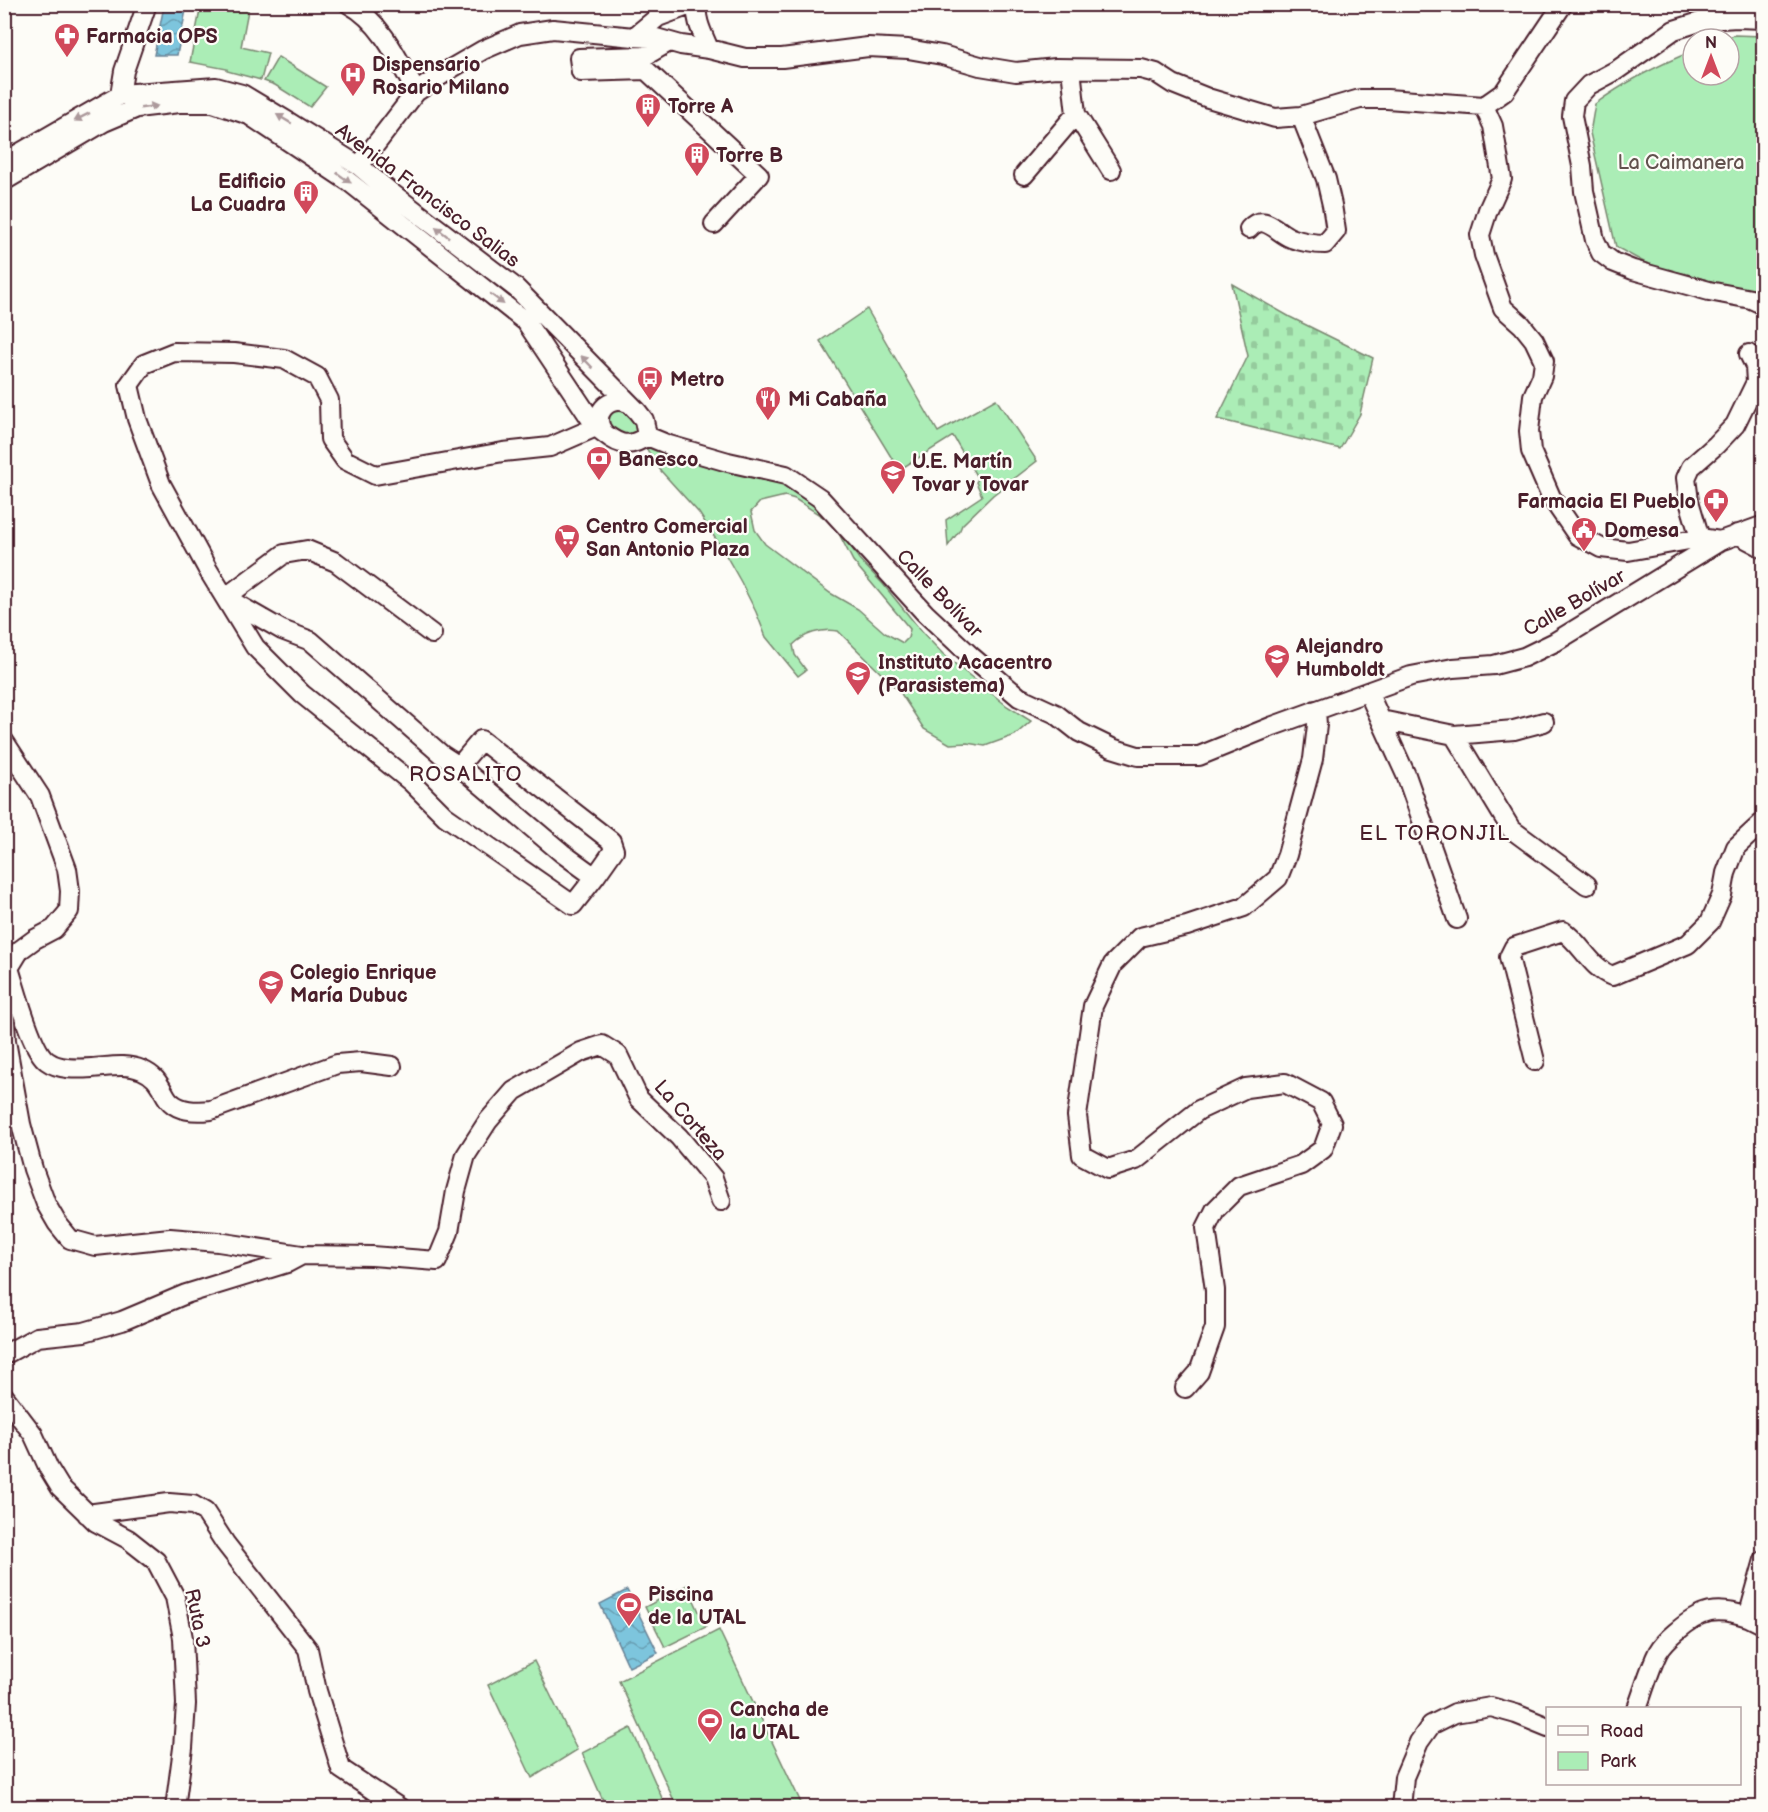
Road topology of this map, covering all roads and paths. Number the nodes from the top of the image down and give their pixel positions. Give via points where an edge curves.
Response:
1 (147, 4) edge
2 (349, 4) edge
3 (695, 4) edge
4 (1563, 4) edge
5 (1764, 19) edge
6 (634, 37) junction
7 (669, 42) junction
8 (709, 49) junction
9 (1071, 69) junction
10 (416, 92) junction
11 (120, 95) junction
12 (1484, 106) junction
13 (1076, 114) junction
14 (1301, 116) junction
15 (4, 162) edge
16 (359, 166) junction
17 (1111, 170) dead end
18 (1024, 175) dead end
19 (4, 181) edge
20 (714, 224) dead end
21 (1249, 229) dead end
22 (1764, 305) edge
23 (1749, 354) dead end
24 (628, 403) junction
25 (601, 430) junction
26 (646, 436) junction
27 (1764, 525) edge
28 (1729, 537) junction
29 (1700, 538) junction
30 (1764, 549) edge
31 (226, 597) junction
32 (432, 634) dead end
33 (1368, 692) junction
34 (1316, 711) junction
35 (1381, 720) junction
36 (1544, 722) dead end
37 (1454, 735) junction
38 (4, 741) edge
39 (459, 766) junction
40 (1764, 821) edge
41 (595, 877) junction
42 (1587, 885) dead end
43 (1457, 919) dead end
44 (7, 976) edge
45 (4, 1002) edge
46 (1535, 1061) dead end
47 (392, 1066) dead end
48 (721, 1201) dead end
49 (302, 1255) junction
50 (4, 1355) edge
51 (1185, 1388) dead end
52 (4, 1396) edge
53 (87, 1514) junction
54 (1764, 1560) edge
55 (1756, 1621) edge
56 (1637, 1707) edge
57 (1546, 1726) edge
58 (175, 1808) edge
59 (399, 1808) edge
60 (1401, 1808) edge

1 - 11 street
2 - 10 street via 360,10 382,35
3 - 6 street via 658,17
3 - 8 street
4 - 12 street via 1504,92
5 - 22 street via 1706,20 1674,30 1617,70 1589,84 1574,101 1572,116 1584,191 1601,253 1633,270
6 - 7 street
6 - 10 street via 553,29 520,34 483,50
7 - 8 street
7 - 20 street via 645,56 579,58 581,72 646,70 759,175
8 - 9 street via 745,58 782,58 868,47 898,48 1016,72
9 - 13 street
9 - 14 street via 1141,69 1208,98 1275,118
10 - 16 street
11 -> 15 street, Avenida Francisco Salias
16 -> 11 street, Avenida Francisco Salias via 242,94 216,87
12 - 14 street via 1360,99
12 - 29 street via 1493,126 1502,180 1480,235 1503,308 1534,340 1544,361 1533,396 1529,431 1531,451 1543,482 1577,535 1601,548 1628,551
13 - 17 street
13 - 18 street
14 - 21 street via 1326,180 1336,231 1325,244 1288,237 1269,224 1258,222
24 -> 16 street, Avenida Francisco Salias via 516,288
19 -> 25 street, Avenida Francisco Salias via 104,122 137,108 213,103 249,115 348,181 526,322
23 - 29 street via 1756,382 1735,425 1691,466 1686,478
24 - 25 street via 616,401 605,406 601,411
24 - 26 street via 644,420
25 - 26 street via 625,445
25 - 31 street via 550,447 375,475 345,460 330,439 328,400 317,377 284,359 174,352 144,364 129,385 137,419 161,484
26 - 34 street, Calle Bolívar via 728,462 786,475 820,498 925,613 1018,697 1056,714 1079,732 1112,748 1138,756 1199,756
27 - 28 street
28 - 29 street
28 - 30 street
28 - 33 street, Calle Bolívar via 1524,657 1411,676
31 - 32 street via 284,554 307,550 336,562
31 - 39 street via 282,630 311,640
31 - 41 street via 255,647 302,693 445,816 573,905
33 - 34 street, Calle Bolívar
33 - 35 street
34 - 51 street via 1313,759 1278,878 1244,907 1140,937 1113,964 1094,1006 1077,1116 1082,1155 1108,1169 1136,1160 1199,1110 1246,1088 1285,1083 1321,1102 1332,1124 1323,1149 1301,1165 1239,1186 1215,1210 1206,1228 1215,1290 1215,1327 1199,1372
35 - 37 street
35 - 43 street via 1406,776
36 - 37 street via 1514,730
37 - 42 street via 1511,829
38 - 44 street via 40,796 67,869 70,891 69,911 54,929 20,950
39 - 41 street
39 - 41 street via 482,740 611,841 614,850
40 - 46 street via 1736,848 1710,922 1688,944 1612,976 1603,972 1563,931 1514,947 1509,957
44 - 47 street via 35,1045 46,1061 78,1070 131,1065 154,1076 176,1107 195,1112 212,1110 346,1062
45 - 49 street via 6,1041 21,1124 46,1204 70,1239 95,1246 170,1238
48 - 49 street, La Corteza via 713,1178 679,1137 639,1099 618,1055 602,1045 581,1052 514,1091 488,1121 466,1155 449,1232 437,1260
49 - 50 street via 186,1294 122,1321 84,1332 37,1337
52 - 53 street, Ruta 3 via 33,1434 60,1487
53 - 58 street, Ruta 3 via 156,1561 175,1597 183,1638 186,1704
53 - 59 street via 169,1503 193,1505 204,1512 308,1648 341,1768
54 - 55 street
55 - 56 street via 1731,1611 1709,1611 1693,1618 1659,1650
57 - 60 street via 1491,1707 1455,1713 1431,1725 1404,1777

